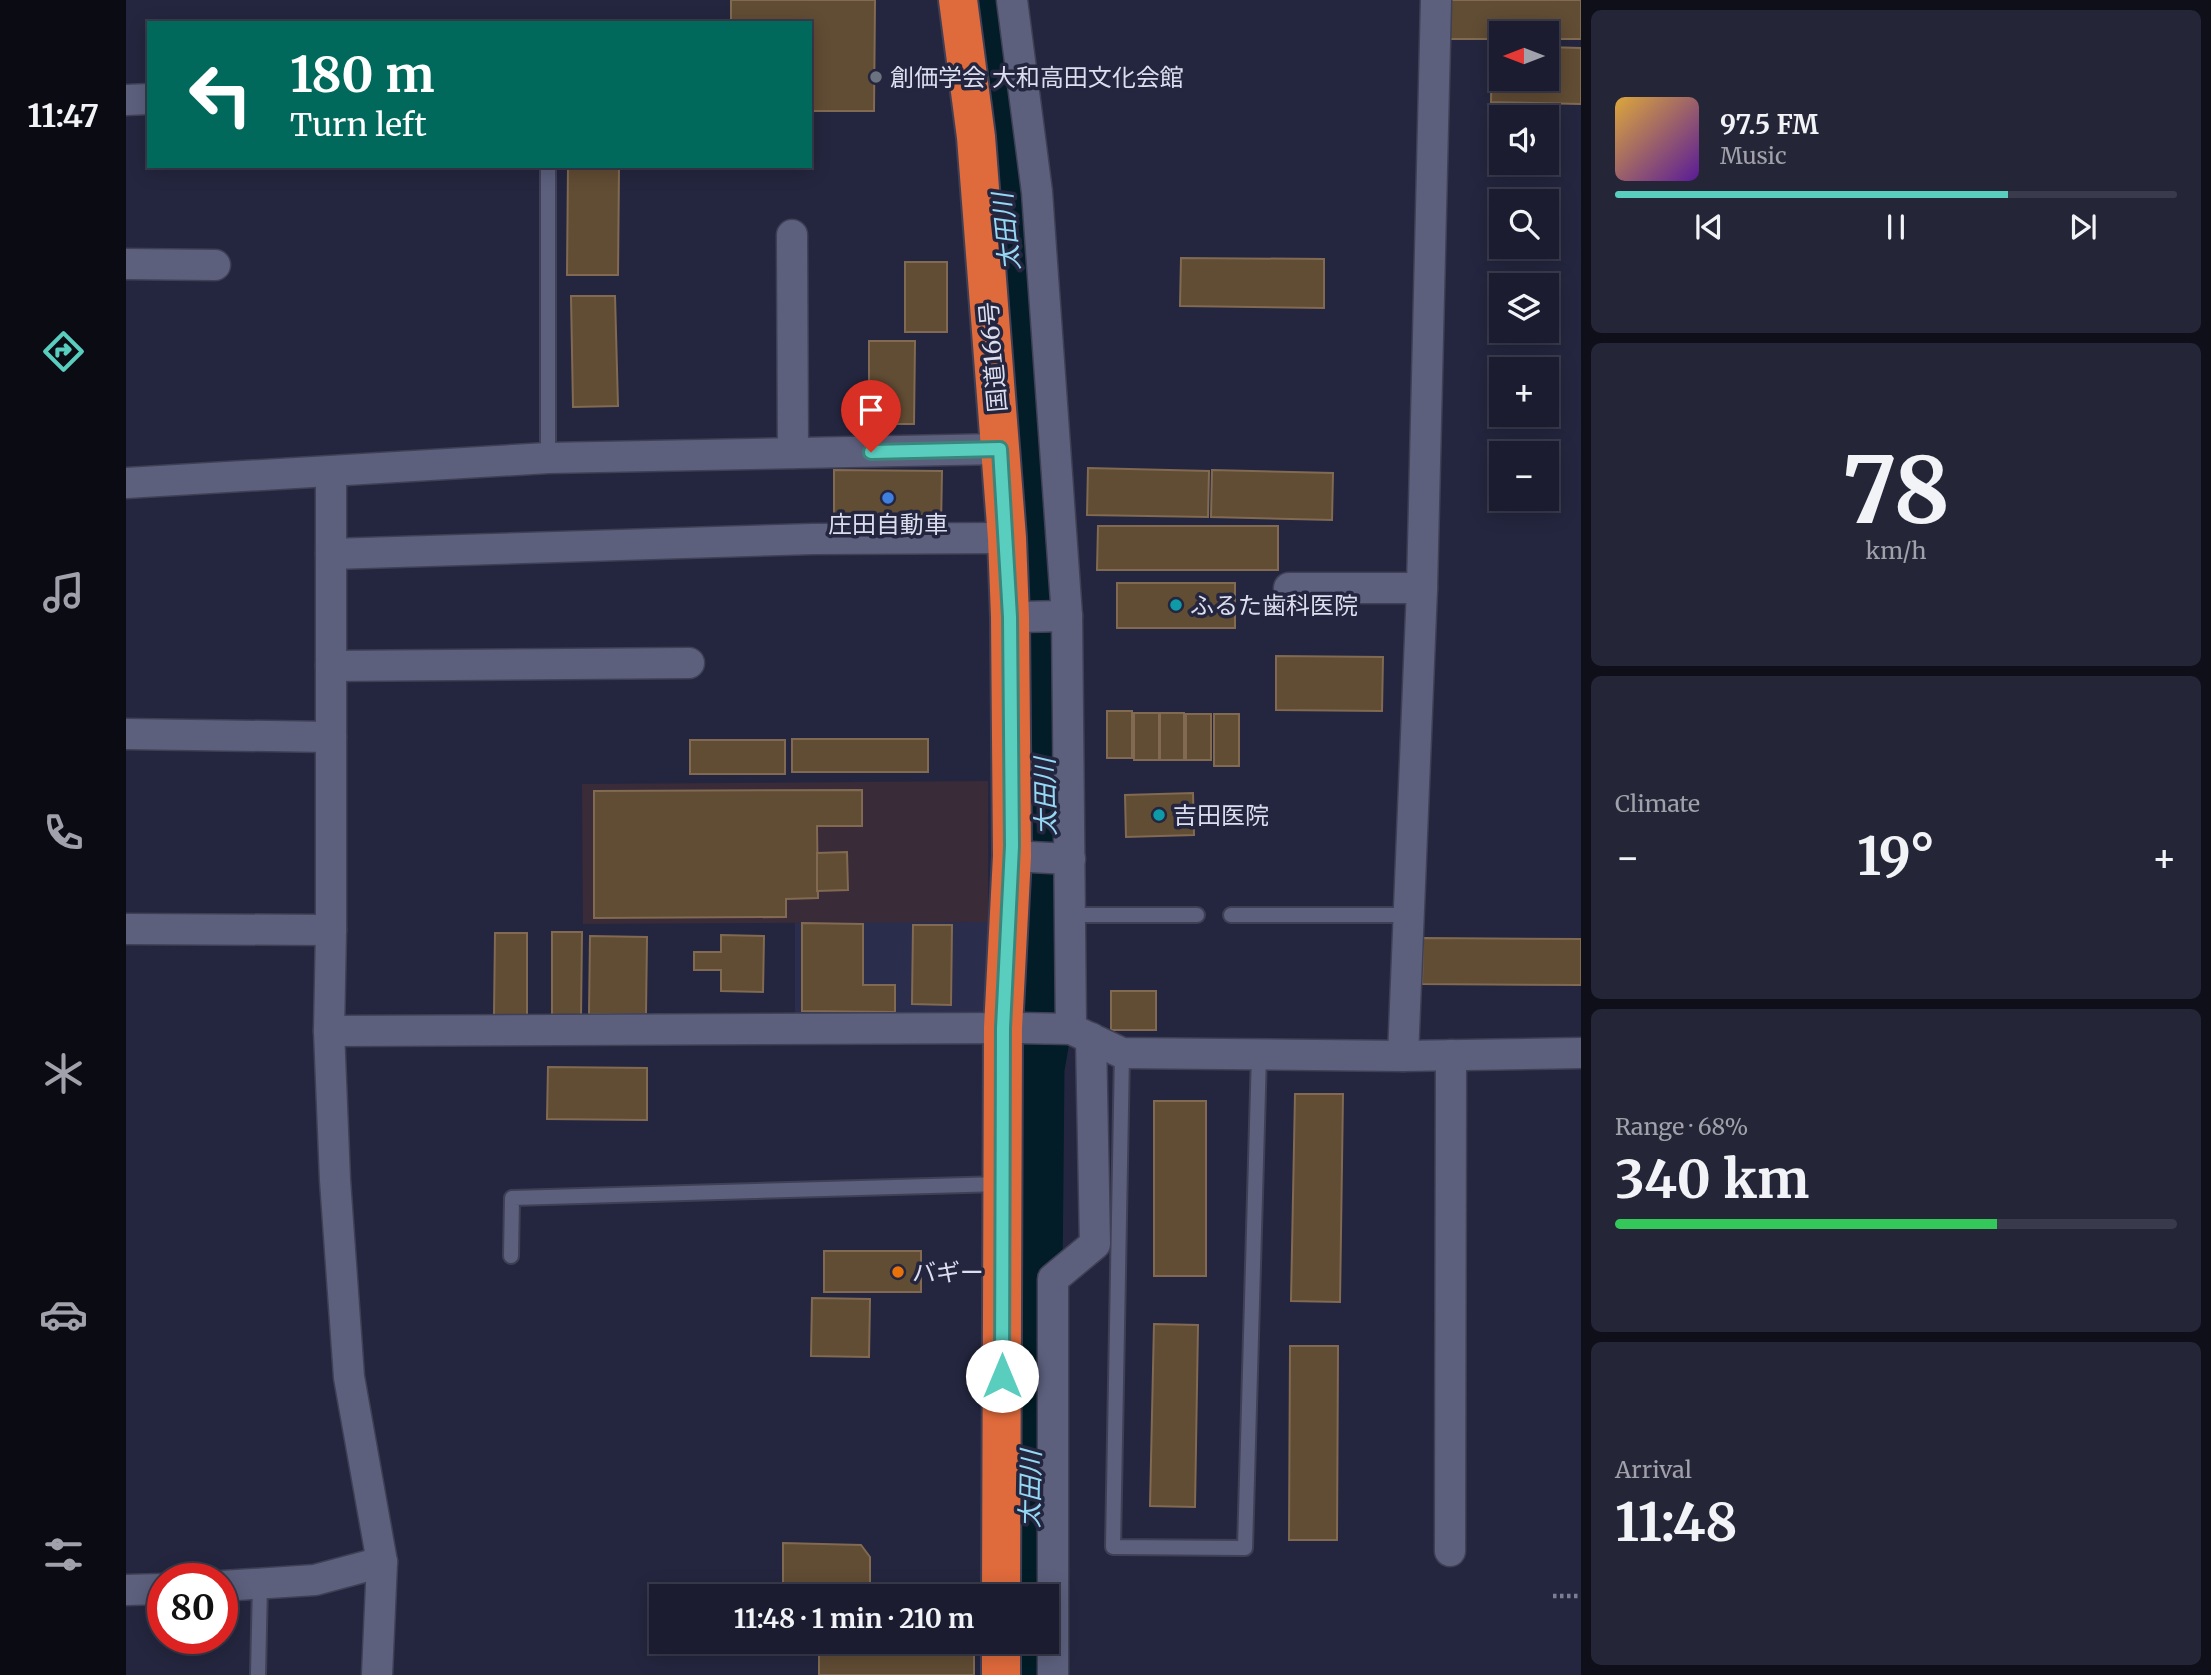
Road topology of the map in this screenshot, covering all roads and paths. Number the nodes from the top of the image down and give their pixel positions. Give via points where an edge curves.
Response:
1 (958, 0) edge
2 (1012, 0) edge
3 (1436, 0) edge
4 (147, 99) edge
5 (126, 100) edge
6 (548, 168) edge
7 (792, 234) dead end
8 (126, 264) edge
9 (215, 265) dead end
10 (1000, 449) junction
11 (793, 453) junction
12 (548, 458) junction
13 (331, 472) junction
14 (126, 483) edge
15 (1007, 538) junction
16 (331, 554) junction
17 (1289, 588) dead end
18 (1422, 589) junction
19 (1040, 616) junction
20 (689, 663) dead end
21 (331, 666) junction
22 (126, 734) edge
23 (331, 737) junction
24 (1021, 856) junction
25 (1066, 859) junction
26 (1070, 915) junction
27 (1197, 915) dead end
28 (1231, 915) dead end
29 (1408, 915) junction
30 (126, 929) edge
31 (331, 930) junction
32 (1012, 1028) junction
33 (328, 1031) junction
34 (1075, 1032) junction
35 (1122, 1053) junction
36 (1581, 1053) edge
37 (1259, 1054) junction
38 (1451, 1055) junction
39 (1403, 1056) junction
40 (1003, 1184) junction
41 (510, 1256) dead end
42 (1450, 1551) dead end
43 (382, 1562) junction
44 (260, 1583) junction
45 (1001, 1584) edge
46 (238, 1585) edge
47 (147, 1589) edge
48 (126, 1590) edge
49 (1553, 1596) dead end
50 (1581, 1596) edge
51 (1001, 1654) edge
52 (258, 1675) edge
53 (377, 1675) edge
54 (1001, 1675) edge
55 (1053, 1675) edge

1 - 10 highway, 国道166号 via 975,138
2 - 19 street via 1037,192
3 - 18 street
4 - 5 street
6 - 12 lane
7 - 11 street
8 - 9 street
10 - 11 street
10 - 15 highway, 国道166号
11 - 12 street
12 - 13 street
13 - 14 street
13 - 16 street
15 - 16 street via 813,539
15 - 19 highway, 国道166号
16 - 21 street
17 - 18 street
18 - 29 street
19 - 24 highway, 国道166号
19 - 25 street
20 - 21 street
21 - 23 street
22 - 23 street
23 - 31 street
24 - 25 street
24 - 32 highway, 国道166号
25 - 26 street
26 - 27 lane
26 - 34 street
28 - 29 lane
29 - 39 street
30 - 31 street
31 - 33 street
32 - 33 street
32 - 34 street
32 - 40 highway, 国道166号
33 - 43 street via 349,1377
34 - 35 street
34 - 55 street via 1095,1244 1053,1279
35 - 37 street
35 - 37 lane via 1113,1547 1245,1548
36 - 38 street
37 - 39 street
38 - 39 street
38 - 42 street
40 - 41 lane via 512,1198
40 - 45 highway, 国道166号
43 - 44 street via 315,1580
43 - 53 street
44 - 46 street
44 - 52 lane
47 - 48 street
49 - 50 path
51 - 54 highway

